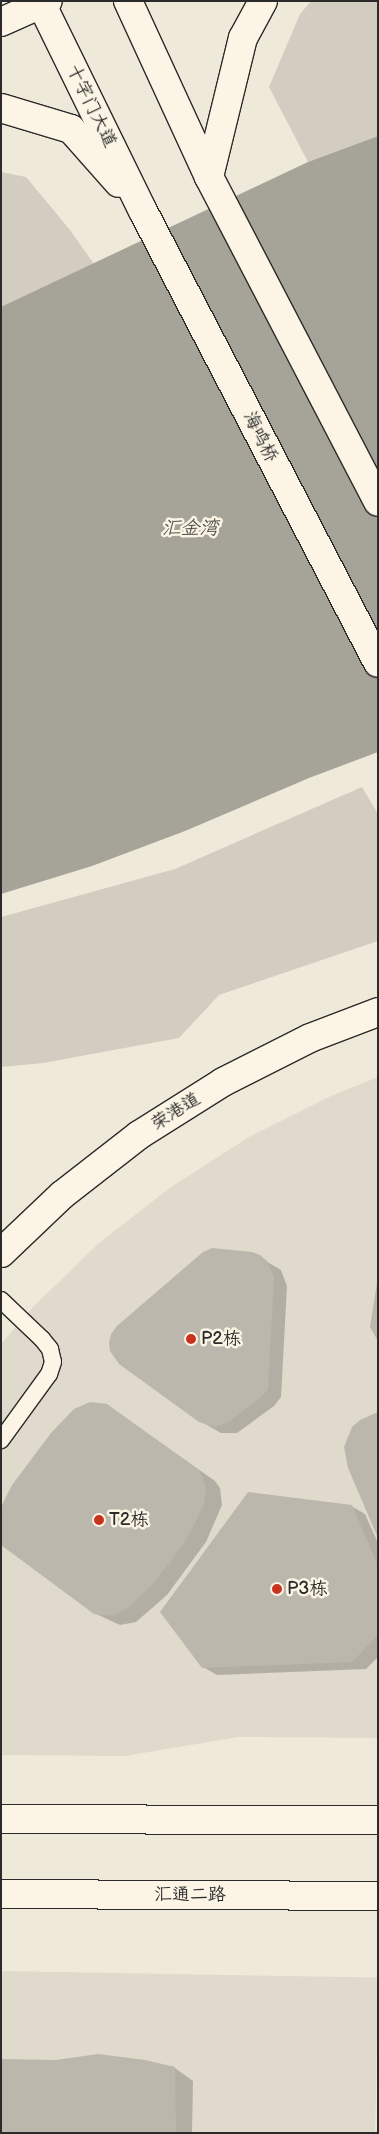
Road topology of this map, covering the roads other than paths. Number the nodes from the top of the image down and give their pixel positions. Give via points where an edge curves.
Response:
1 (128, 1) edge
2 (263, 1) edge
3 (43, 2) edge
4 (1, 22) edge
5 (1, 108) edge
6 (209, 177) junction
7 (143, 211) junction
8 (378, 502) edge
9 (378, 663) edge
10 (378, 1012) edge
11 (1, 1253) edge
12 (1, 1300) edge
13 (1, 1440) edge
14 (1, 1819) edge
15 (378, 1820) edge
16 (1, 1894) edge
17 (378, 1896) edge

1 - 6 street
2 - 6 street via 243,38
3 - 4 street
3 - 7 street, 十字门大道
5 - 7 street via 71,129
6 - 8 street
7 - 9 street, 海鸣桥
10 - 11 street, 荣港道 via 310,1038 223,1082 140,1134 62,1195
12 - 13 lane via 46,1344 53,1362 49,1374
14 - 15 street
16 - 17 street, 汇通二路

